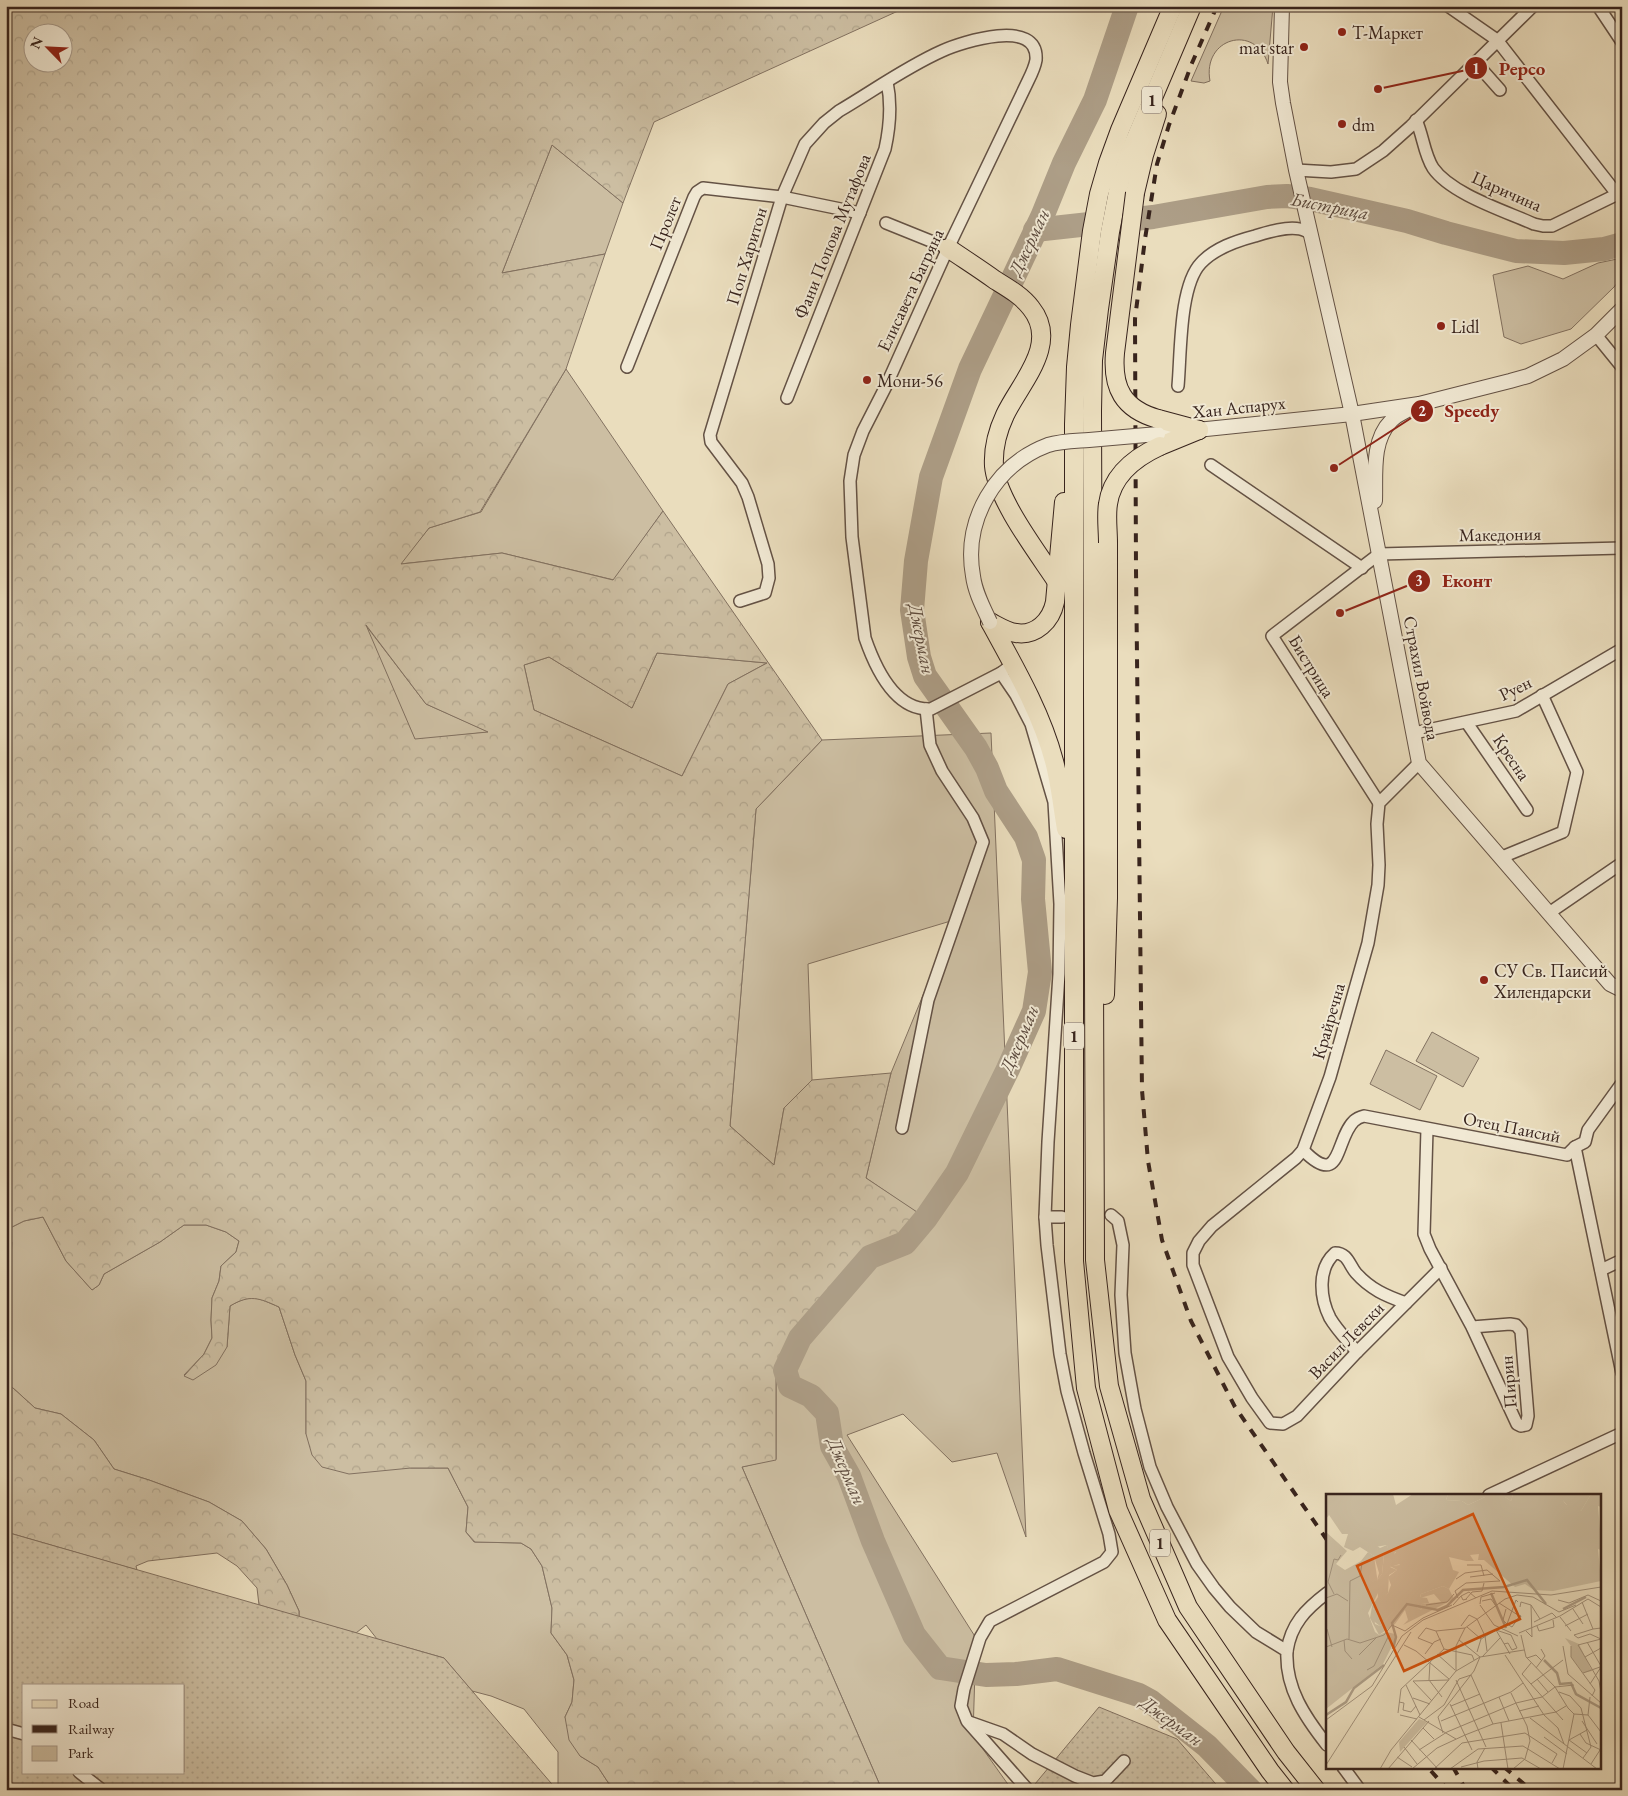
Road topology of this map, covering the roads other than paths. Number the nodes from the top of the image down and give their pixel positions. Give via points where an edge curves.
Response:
1 (1173, 6) edge
2 (1193, 6) edge
3 (1282, 6) edge
4 (1448, 6) edge
5 (1533, 6) edge
6 (1598, 6) edge
7 (1027, 40) joint
8 (1497, 40) junction
9 (1622, 42) edge
10 (1476, 63) junction
11 (887, 82) junction
12 (1500, 90) dead end
13 (1416, 120) junction
14 (1296, 170) junction
15 (1619, 193) edge
16 (782, 197) junction
17 (860, 213) junction
18 (886, 223) dead end
19 (1310, 227) junction
20 (948, 248) junction
21 (1622, 309) edge
22 (1596, 335) junction
23 (627, 367) dead end
24 (1076, 367) junction
25 (1622, 367) edge
26 (1178, 386) dead end
27 (787, 398) dead end
28 (1419, 404) junction
29 (1352, 414) junction
30 (1199, 430) junction
31 (1159, 433) junction
32 (1211, 465) dead end
33 (1374, 527) junction
34 (1622, 548) edge
35 (1379, 554) junction
36 (1362, 568) junction
37 (1057, 582) junction
38 (740, 601) dead end
39 (990, 622) junction
40 (1028, 633) junction
41 (1622, 649) edge
42 (1007, 669) junction
43 (1542, 695) junction
44 (928, 709) junction
45 (1467, 722) junction
46 (1414, 733) junction
47 (1419, 763) junction
48 (1379, 803) junction
49 (1527, 810) dead end
50 (1502, 857) junction
51 (1622, 863) edge
52 (1075, 878) junction
53 (1549, 913) junction
54 (1622, 990) edge
55 (1622, 1083) edge
56 (902, 1128) dead end
57 (1427, 1129) junction
58 (1575, 1147) junction
59 (1303, 1150) junction
60 (1094, 1160) junction
61 (1111, 1215) dead end
62 (1062, 1217) dead end
63 (1045, 1218) junction
64 (1622, 1260) edge
65 (1441, 1268) junction
66 (1601, 1270) junction
67 (1406, 1303) junction
68 (1472, 1327) junction
69 (1357, 1352) junction
70 (1622, 1373) edge
71 (1270, 1423) joint
72 (1622, 1433) edge
73 (1491, 1494) edge
74 (1326, 1594) edge
75 (1287, 1651) junction
76 (967, 1721) junction
77 (6, 1729) edge
78 (22, 1733) edge
79 (1326, 1744) edge
80 (1124, 1761) dead end
81 (1344, 1768) edge
82 (82, 1774) edge
83 (1075, 1776) junction
84 (102, 1790) edge
85 (1028, 1790) edge
86 (1087, 1790) edge
87 (1285, 1790) edge
88 (1316, 1790) edge
89 (1360, 1790) edge

1 - 24 main road, 1 via 1120,130 1099,194
2 - 31 main road, bridge via 1144,155 1135,193 1114,352 1114,370 1121,394
2 - 60 main road, 1 via 1132,147 1117,196 1093,360
3 - 14 street, Страхил Войвода via 1281,87
4 - 8 street
5 - 8 street
6 - 9 street
7 - 11 street, Поп Харитон via 1003,36 963,43 940,51
7 - 20 street, Елисавета Багряна via 1034,47 1036,60
8 - 10 street
8 - 15 street
10 - 12 street
10 - 13 street
11 - 16 street, Поп Харитон via 839,111 815,132 805,144
11 - 17 street, Фани Попова Мутафова via 890,126 885,149
13 - 14 street via 1383,151 1356,169 1331,172
13 - 15 street, Царичина via 1433,167 1446,182 1467,195 1534,224 1552,226
14 - 19 street, Страхил Войвода
16 - 17 street, Пролет
16 - 23 street, Пролет via 709,187 697,192
16 - 38 street, Поп Харитон via 710,434 711,442 742,483 768,564 765,593
17 - 27 street, Фани Попова Мутафова
18 - 20 street
19 - 26 street via 1267,232 1242,239 1200,263 1185,302
19 - 29 street, Страхил Войвода
20 - 37 main road via 1018,295 1040,323 1040,351 1036,362 1000,425 994,452 995,474 1008,506
20 - 44 street, Елисавета Багряна via 863,431 854,455 850,481 852,537 865,638 884,680 910,706
21 - 22 street, Хан Аспарух
22 - 25 street
22 - 28 street, Хан Аспарух via 1563,359 1528,376
24 - 37 main road
24 - 52 main road, 1
28 - 29 street, Хан Аспарух
28 - 33 street via 1392,419 1381,434 1377,450
29 - 30 street, Хан Аспарух
29 - 33 street, Страхил Войвода
30 - 31 main road
30 - 31 main road
31 - 39 street, bridge via 1055,443 1025,457 1003,474 983,503 971,540 973,578
31 - 60 main road, bridge via 1141,456 1127,467 1108,502 1108,952
32 - 36 street
33 - 35 street, Страхил Войвода
34 - 35 street, Македония
35 - 36 street, Бистрица
35 - 46 street, Страхил Войвода
36 - 48 street, Бистрица via 1272,636
37 - 40 main road via 1049,618
39 - 40 main road via 1011,632
39 - 42 main road
40 - 42 main road
41 - 43 street, Руен
42 - 44 street
42 - 52 main road via 1042,728 1054,760
42 - 63 street via 1031,724 1054,802 1060,904 1059,974
43 - 45 street, Руен via 1516,711
43 - 50 street via 1577,772 1568,815 1563,832
44 - 56 street via 930,745 942,771 973,818 983,842 928,1000
45 - 46 street, Руен
45 - 49 street, Кресна
46 - 47 street, Страхил Войвода
47 - 48 street
47 - 50 street, Страхил Войвода
48 - 59 street, Крайречна via 1376,824 1378,885 1368,943 1330,1077
50 - 53 street, Страхил Войвода
51 - 53 street
52 - 87 main road, 1 via 1074,1261 1086,1388 1118,1510 1167,1620
53 - 54 street, Страхил Войвода via 1610,984
55 - 58 street via 1588,1130 1585,1142
57 - 58 street, Отец Паисий via 1567,1156
57 - 59 street, Отец Паисий via 1364,1116 1355,1119 1337,1157 1329,1164 1321,1165
57 - 65 street, Пирин via 1424,1234
58 - 66 street, Отец Паисий
59 - 71 street, Крайречна via 1212,1226 1193,1253 1193,1265 1228,1357
60 - 88 main road, 1 via 1095,1260 1109,1386 1141,1499 1188,1607 1286,1752
61 - 75 street via 1118,1221 1123,1245 1121,1295 1125,1353 1150,1467 1171,1515 1214,1588 1256,1632
62 - 63 street
63 - 76 street via 1060,1354 1112,1552 1104,1562 990,1621 980,1638 960,1706
64 - 66 street
65 - 67 street, Васил Левски
65 - 68 street, Пирин
66 - 70 street, Отец Паисий
67 - 69 street, Васил Левски
67 - 69 street via 1366,1284 1341,1253 1331,1257 1323,1275 1324,1302 1331,1320
68 - 68 street, Пирин via 1517,1424 1526,1425 1521,1331 1510,1324
69 - 71 street, Васил Левски via 1297,1416 1282,1424
72 - 73 street
74 - 75 street via 1300,1618 1291,1633
75 - 79 street via 1286,1663 1294,1692
76 - 83 street via 1003,1734 1032,1754
76 - 85 street
77 - 78 street
80 - 83 street via 1105,1781 1093,1783
81 - 89 street
82 - 84 street
83 - 86 street

